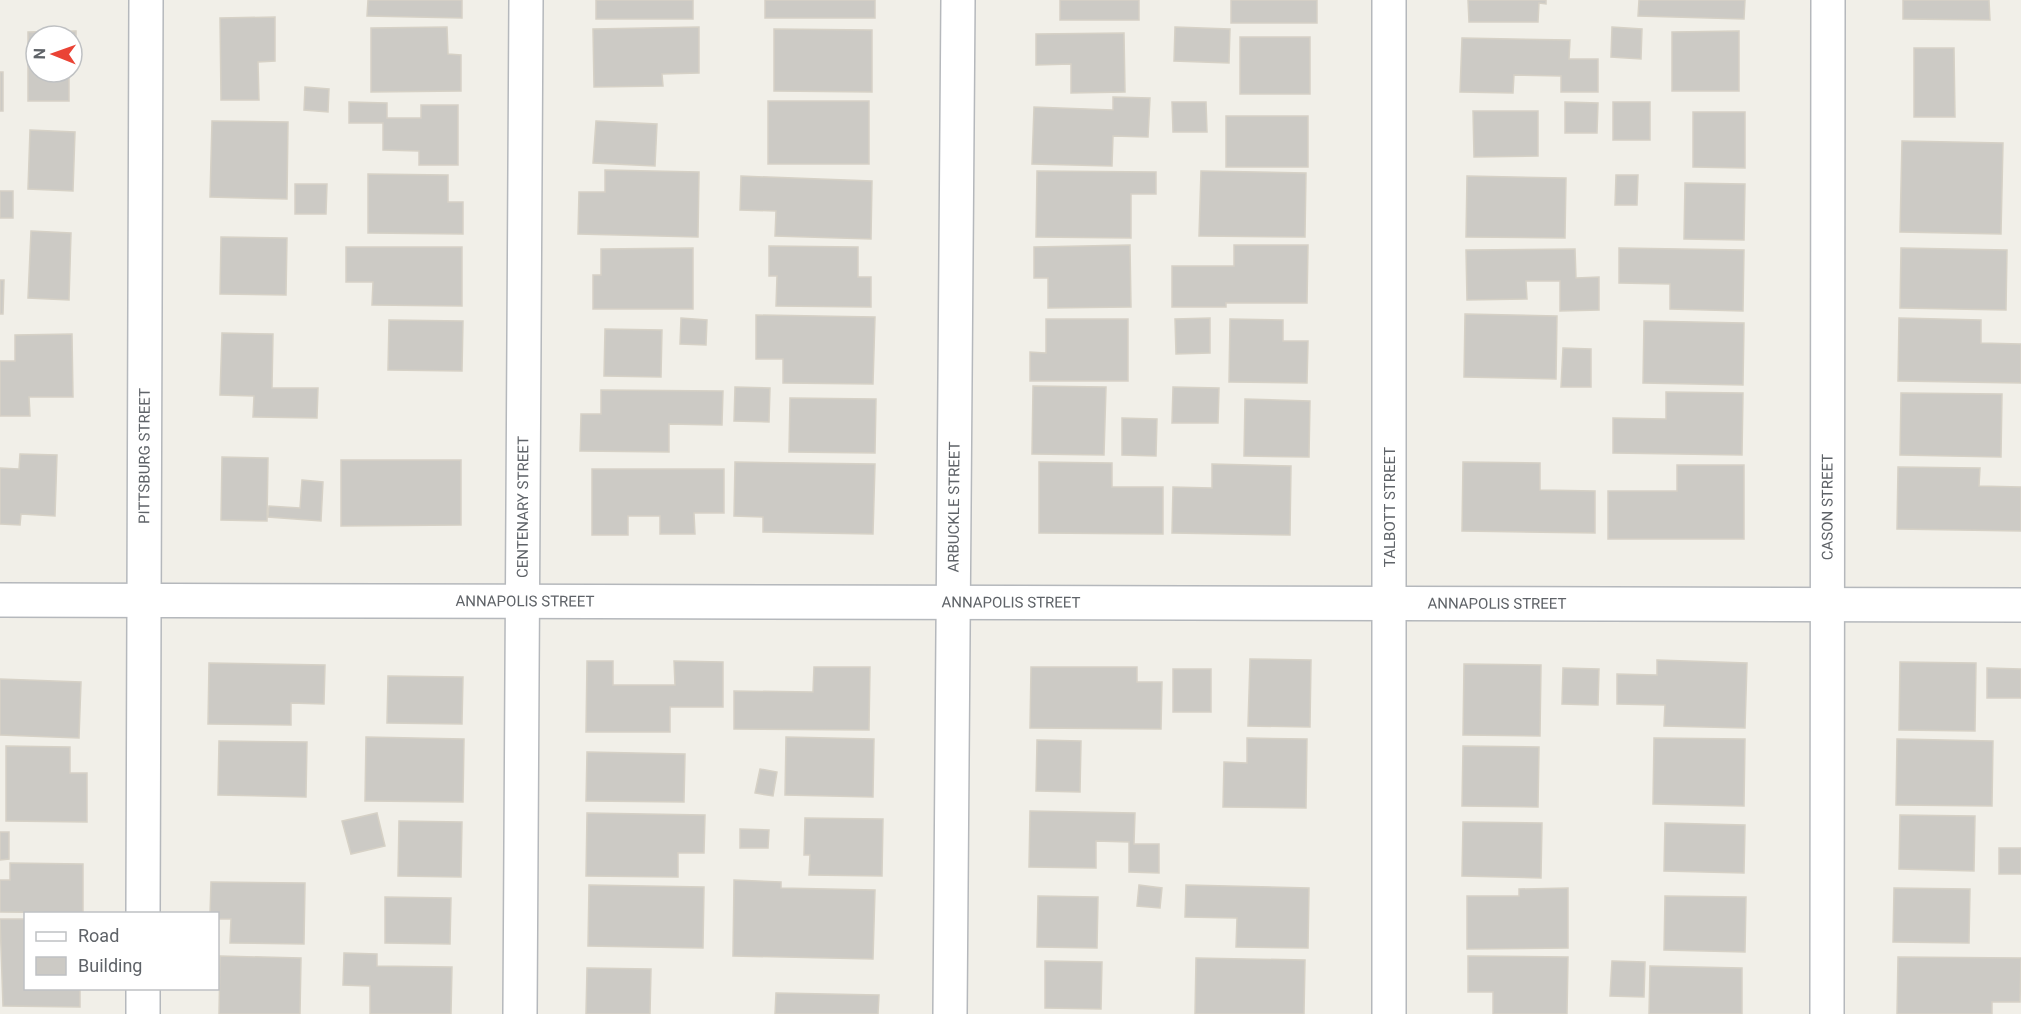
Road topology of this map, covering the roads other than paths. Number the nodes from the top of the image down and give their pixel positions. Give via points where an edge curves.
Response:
1 (146, 0) edge
2 (526, 0) edge
3 (958, 0) edge
4 (1389, 0) edge
5 (1828, 0) edge
6 (0, 600) edge
7 (144, 600) junction
8 (521, 601) junction
9 (954, 602) junction
10 (1390, 603) junction
11 (1827, 604) junction
12 (2021, 604) edge
13 (143, 912) edge
14 (143, 990) edge
15 (143, 1014) edge
16 (520, 1014) edge
17 (950, 1014) edge
18 (1389, 1014) edge
19 (1827, 1014) edge

1 - 7 street, PITTSBURG STREET
2 - 8 street, CENTENARY STREET
3 - 9 street, ARBUCKLE STREET
4 - 10 street, TALBOTT STREET
5 - 11 street, CASON STREET
6 - 7 street, ANNAPOLIS STREET
7 - 8 street, ANNAPOLIS STREET
7 - 13 street, PITTSBURG STREET
8 - 9 street, ANNAPOLIS STREET
8 - 16 street, CENTENARY STREET
9 - 10 street, ANNAPOLIS STREET
9 - 17 street, ARBUCKLE STREET
10 - 11 street, ANNAPOLIS STREET
10 - 18 street, TALBOTT STREET
11 - 12 street, ANNAPOLIS STREET
11 - 19 street, CASON STREET
14 - 15 street

